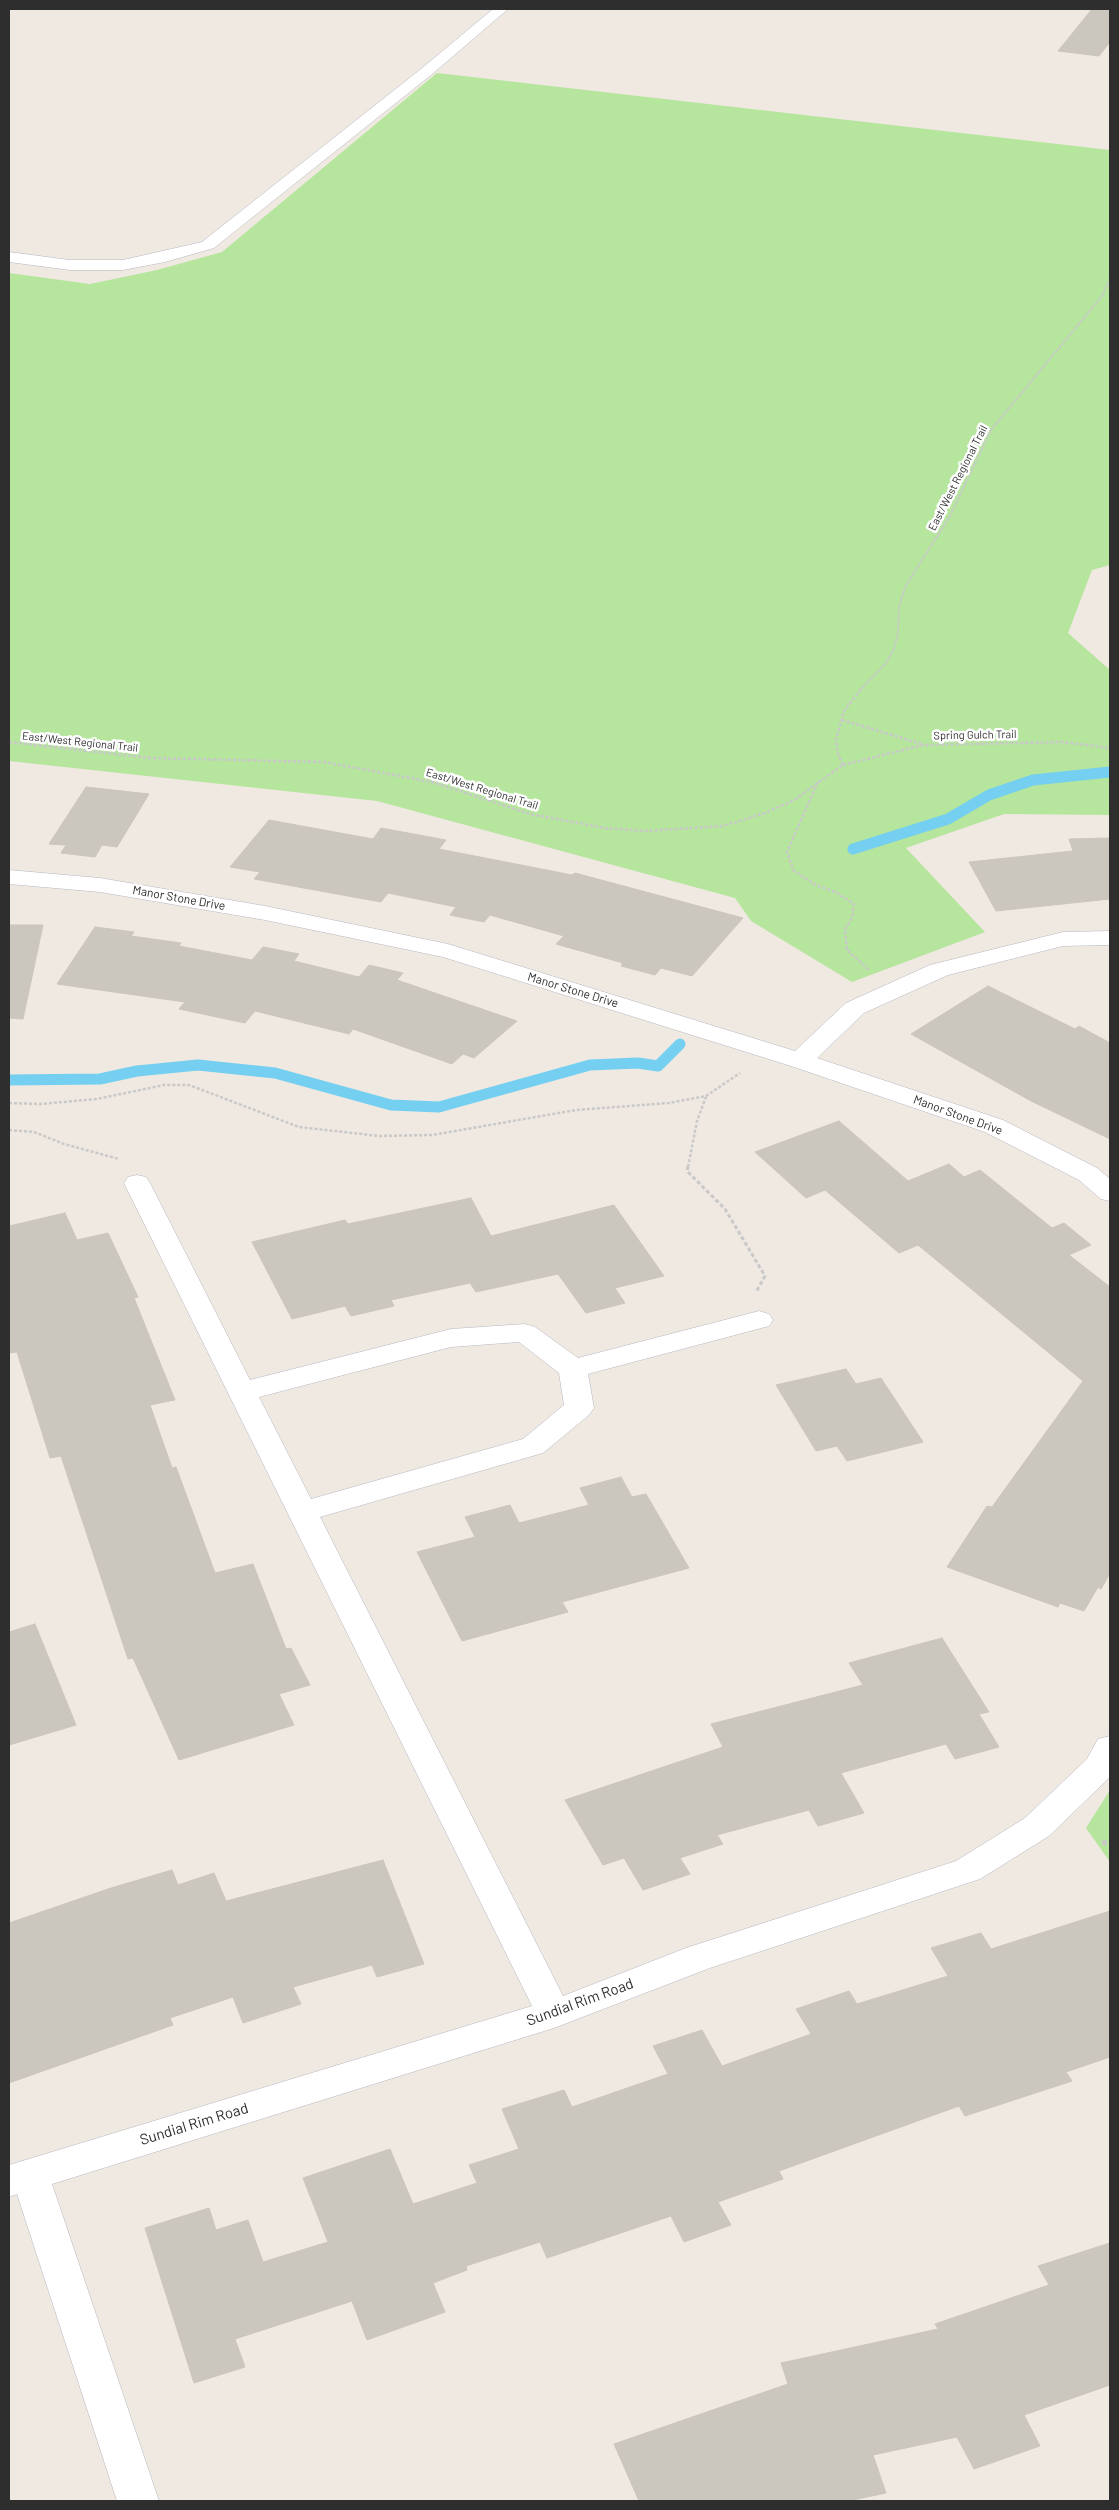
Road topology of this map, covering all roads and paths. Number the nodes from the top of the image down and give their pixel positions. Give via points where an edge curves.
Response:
1 (501, 9) edge
2 (9, 257) edge
3 (1110, 279) edge
4 (842, 720) junction
5 (9, 742) edge
6 (923, 745) junction
7 (1110, 748) edge
8 (843, 765) junction
9 (818, 781) junction
10 (9, 877) edge
11 (1110, 938) edge
12 (898, 987) junction
13 (800, 1061) junction
14 (743, 1071) dead end
15 (706, 1096) junction
16 (9, 1103) edge
17 (9, 1130) edge
18 (137, 1183) joint
19 (1110, 1193) edge
20 (758, 1320) joint
21 (573, 1369) junction
22 (242, 1392) junction
23 (302, 1512) junction
24 (1110, 1748) edge
25 (1110, 1842) edge
26 (1102, 1843) dead end
27 (554, 2014) junction
28 (19, 2178) edge
29 (138, 2501) edge

1 - 2 street via 208,244 165,258 123,265 70,265
3 - 4 path, East/West Regional Trail via 1102,296 991,430 950,516 905,587 894,649 844,711
4 - 6 path
4 - 8 path, East/West Regional Trail via 836,740
5 - 9 path, East/West Regional Trail via 150,758 324,762 432,782 530,814 605,828 645,831 723,826 787,803
6 - 7 path, Spring Gulch Trail via 1063,742
6 - 8 path, Spring Gulch Trail
8 - 9 path, East/West Regional Trail
9 - 12 path via 787,852 793,870 854,904 852,918 845,929 847,950 868,969
10 - 13 street, Manor Stone Drive via 100,885 256,911 448,951
11 - 12 street via 1063,939 939,970
12 - 13 street via 855,1008
13 - 19 street, Manor Stone Drive via 994,1126 1088,1174
14 - 15 path
15 - 16 path via 669,1103 576,1110 432,1135 380,1136 299,1127 189,1085 164,1085 87,1100
15 - 20 path via 697,1121 687,1171 725,1209 765,1276 744,1312
17 - 18 path via 34,1132 64,1144 118,1158 130,1168
18 - 22 street
20 - 21 street
21 - 22 street via 525,1333 451,1338
21 - 23 street via 579,1408 532,1446
22 - 23 street
23 - 27 street
24 - 27 street, Sundial Rim Road via 1098,1768 1037,1827 968,1870 698,1958
25 - 26 path
27 - 28 street, Sundial Rim Road
28 - 29 street

